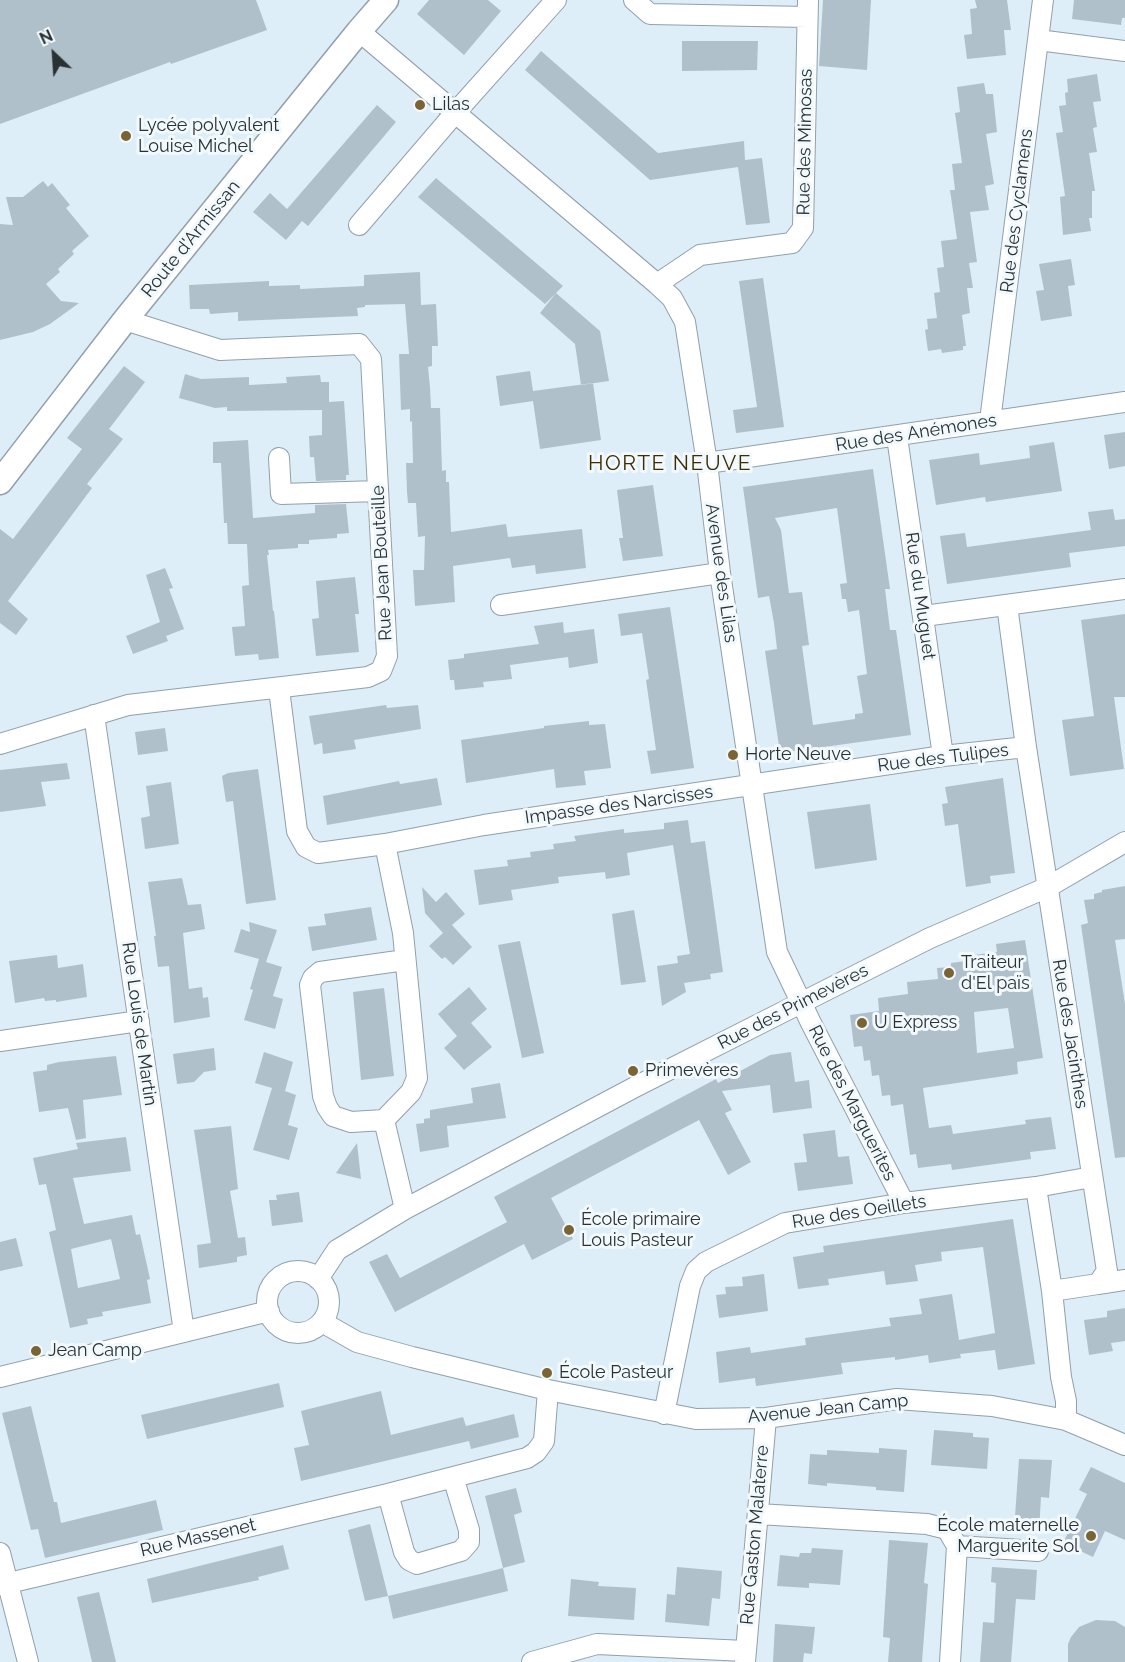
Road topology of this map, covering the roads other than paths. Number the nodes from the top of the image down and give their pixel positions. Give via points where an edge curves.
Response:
1 (386, 0) edge
2 (556, 0) edge
3 (634, 0) edge
4 (1043, 0) edge
5 (807, 9) edge
6 (359, 31) junction
7 (1038, 40) junction
8 (1125, 51) edge
9 (455, 113) junction
10 (359, 225) dead end
11 (657, 284) junction
12 (125, 320) junction
13 (1125, 402) edge
14 (990, 421) junction
15 (897, 437) junction
16 (279, 458) dead end
17 (707, 463) junction
18 (0, 482) edge
19 (378, 491) junction
20 (720, 573) junction
21 (1125, 589) edge
22 (501, 605) dead end
23 (1007, 605) junction
24 (924, 616) junction
25 (279, 689) junction
26 (94, 716) junction
27 (0, 744) edge
28 (1026, 747) junction
29 (943, 756) junction
30 (753, 785) junction
31 (1125, 842) edge
32 (385, 844) junction
33 (1048, 887) junction
34 (405, 960) junction
35 (801, 1003) junction
36 (139, 1021) junction
37 (0, 1041) edge
38 (384, 1120) junction
39 (1092, 1177) junction
40 (1036, 1187) junction
41 (904, 1203) junction
42 (405, 1209) junction
43 (318, 1279) junction
44 (1125, 1280) edge
45 (1098, 1284) junction
46 (1052, 1291) junction
47 (268, 1311) junction
48 (322, 1322) junction
49 (184, 1332) junction
50 (0, 1377) edge
51 (548, 1390) junction
52 (664, 1414) junction
53 (766, 1418) junction
54 (1066, 1420) junction
55 (1125, 1445) edge
56 (453, 1477) junction
57 (388, 1494) junction
58 (758, 1514) junction
59 (957, 1546) junction
60 (1038, 1551) dead end
61 (0, 1553) edge
62 (4, 1584) edge
63 (622, 1654) edge
64 (745, 1657) edge
65 (28, 1662) edge
66 (532, 1662) edge
67 (950, 1662) edge

1 - 6 street, Route d'Armissan
2 - 9 street
3 - 5 street via 650,14
4 - 7 street, Rue des Cyclamens
5 - 11 street, Rue des Mimosas via 803,228 792,243 700,255
6 - 9 street, Avenue des Lilas
6 - 12 street, Route d'Armissan
7 - 8 street
7 - 14 street, Rue des Cyclamens
9 - 10 street
9 - 11 street, Avenue des Lilas
11 - 17 street, Avenue des Lilas via 672,298 684,322
12 - 18 street, Route d'Armissan
12 - 19 street, Rue Jean Bouteille via 220,350 359,344 371,359
13 - 14 street, Rue des Anémones
14 - 15 street, Rue des Anémones
15 - 17 street, Rue des Anémones
15 - 24 street, Rue du Muguet
16 - 19 street via 281,494
17 - 20 street, Avenue des Lilas
19 - 25 street, Rue Jean Bouteille via 387,656 381,671 368,677
20 - 22 street
20 - 30 street, Avenue des Lilas
21 - 23 street
23 - 24 street
23 - 28 street, Rue des Jacinthes
24 - 29 street, Rue du Muguet
25 - 26 street, Rue Jean Bouteille via 128,705
25 - 32 street, Impasse des Narcisses via 297,831 306,847 318,853
26 - 27 street, Rue Jean Bouteille
26 - 36 street, Rue Louis de Martin
28 - 29 street, Rue des Tulipes
28 - 33 street, Rue des Jacinthes
29 - 30 street, Rue des Tulipes
30 - 32 street, Impasse des Narcisses via 484,825
30 - 35 street, Avenue des Lilas via 777,952
31 - 33 street, Rue des Primevères
32 - 34 street
33 - 35 street, Rue des Primevères via 930,938
33 - 39 street, Rue des Jacinthes
34 - 38 street via 417,1078 411,1092
34 - 38 street via 320,972 310,985 327,1107 333,1116 351,1122
35 - 41 street, Rue des Marguerites
35 - 42 street, Rue des Primevères
36 - 37 street
36 - 49 street, Rue Louis de Martin
38 - 42 street
39 - 40 street, Rue des Oeillets
39 - 45 street, Rue des Jacinthes via 1107,1271
40 - 41 street, Rue des Oeillets
40 - 46 street
41 - 52 street, Rue des Oeillets via 785,1223 706,1262 696,1271 690,1286
42 - 43 street, Rue des Primevères via 337,1250
43 - 47 street via 300,1271 282,1276 269,1292
43 - 48 street via 325,1286 329,1305
44 - 45 street
45 - 46 street
46 - 54 street
47 - 48 street via 279,1326 296,1333
47 - 49 street
48 - 51 street, Avenue Jean Camp via 357,1342
49 - 50 street
51 - 52 street, Avenue Jean Camp
51 - 56 street, Rue Massenet via 544,1441 536,1452 527,1458
52 - 53 street, Avenue Jean Camp via 696,1419
53 - 54 street, Avenue Jean Camp via 897,1399 992,1406
53 - 58 street, Rue Gaston Malaterre
54 - 55 street, Avenue Jean Camp
56 - 57 street, Rue Massenet
56 - 57 street via 469,1530 468,1542 461,1551 417,1564 404,1552
57 - 62 street, Rue Massenet
58 - 59 street via 927,1524 947,1529
58 - 64 street, Rue Gaston Malaterre
59 - 60 street
59 - 67 street
61 - 62 street
62 - 65 street
63 - 64 street, Rue Gaston Malaterre
63 - 66 street, Rue Gaston Malaterre via 597,1644

